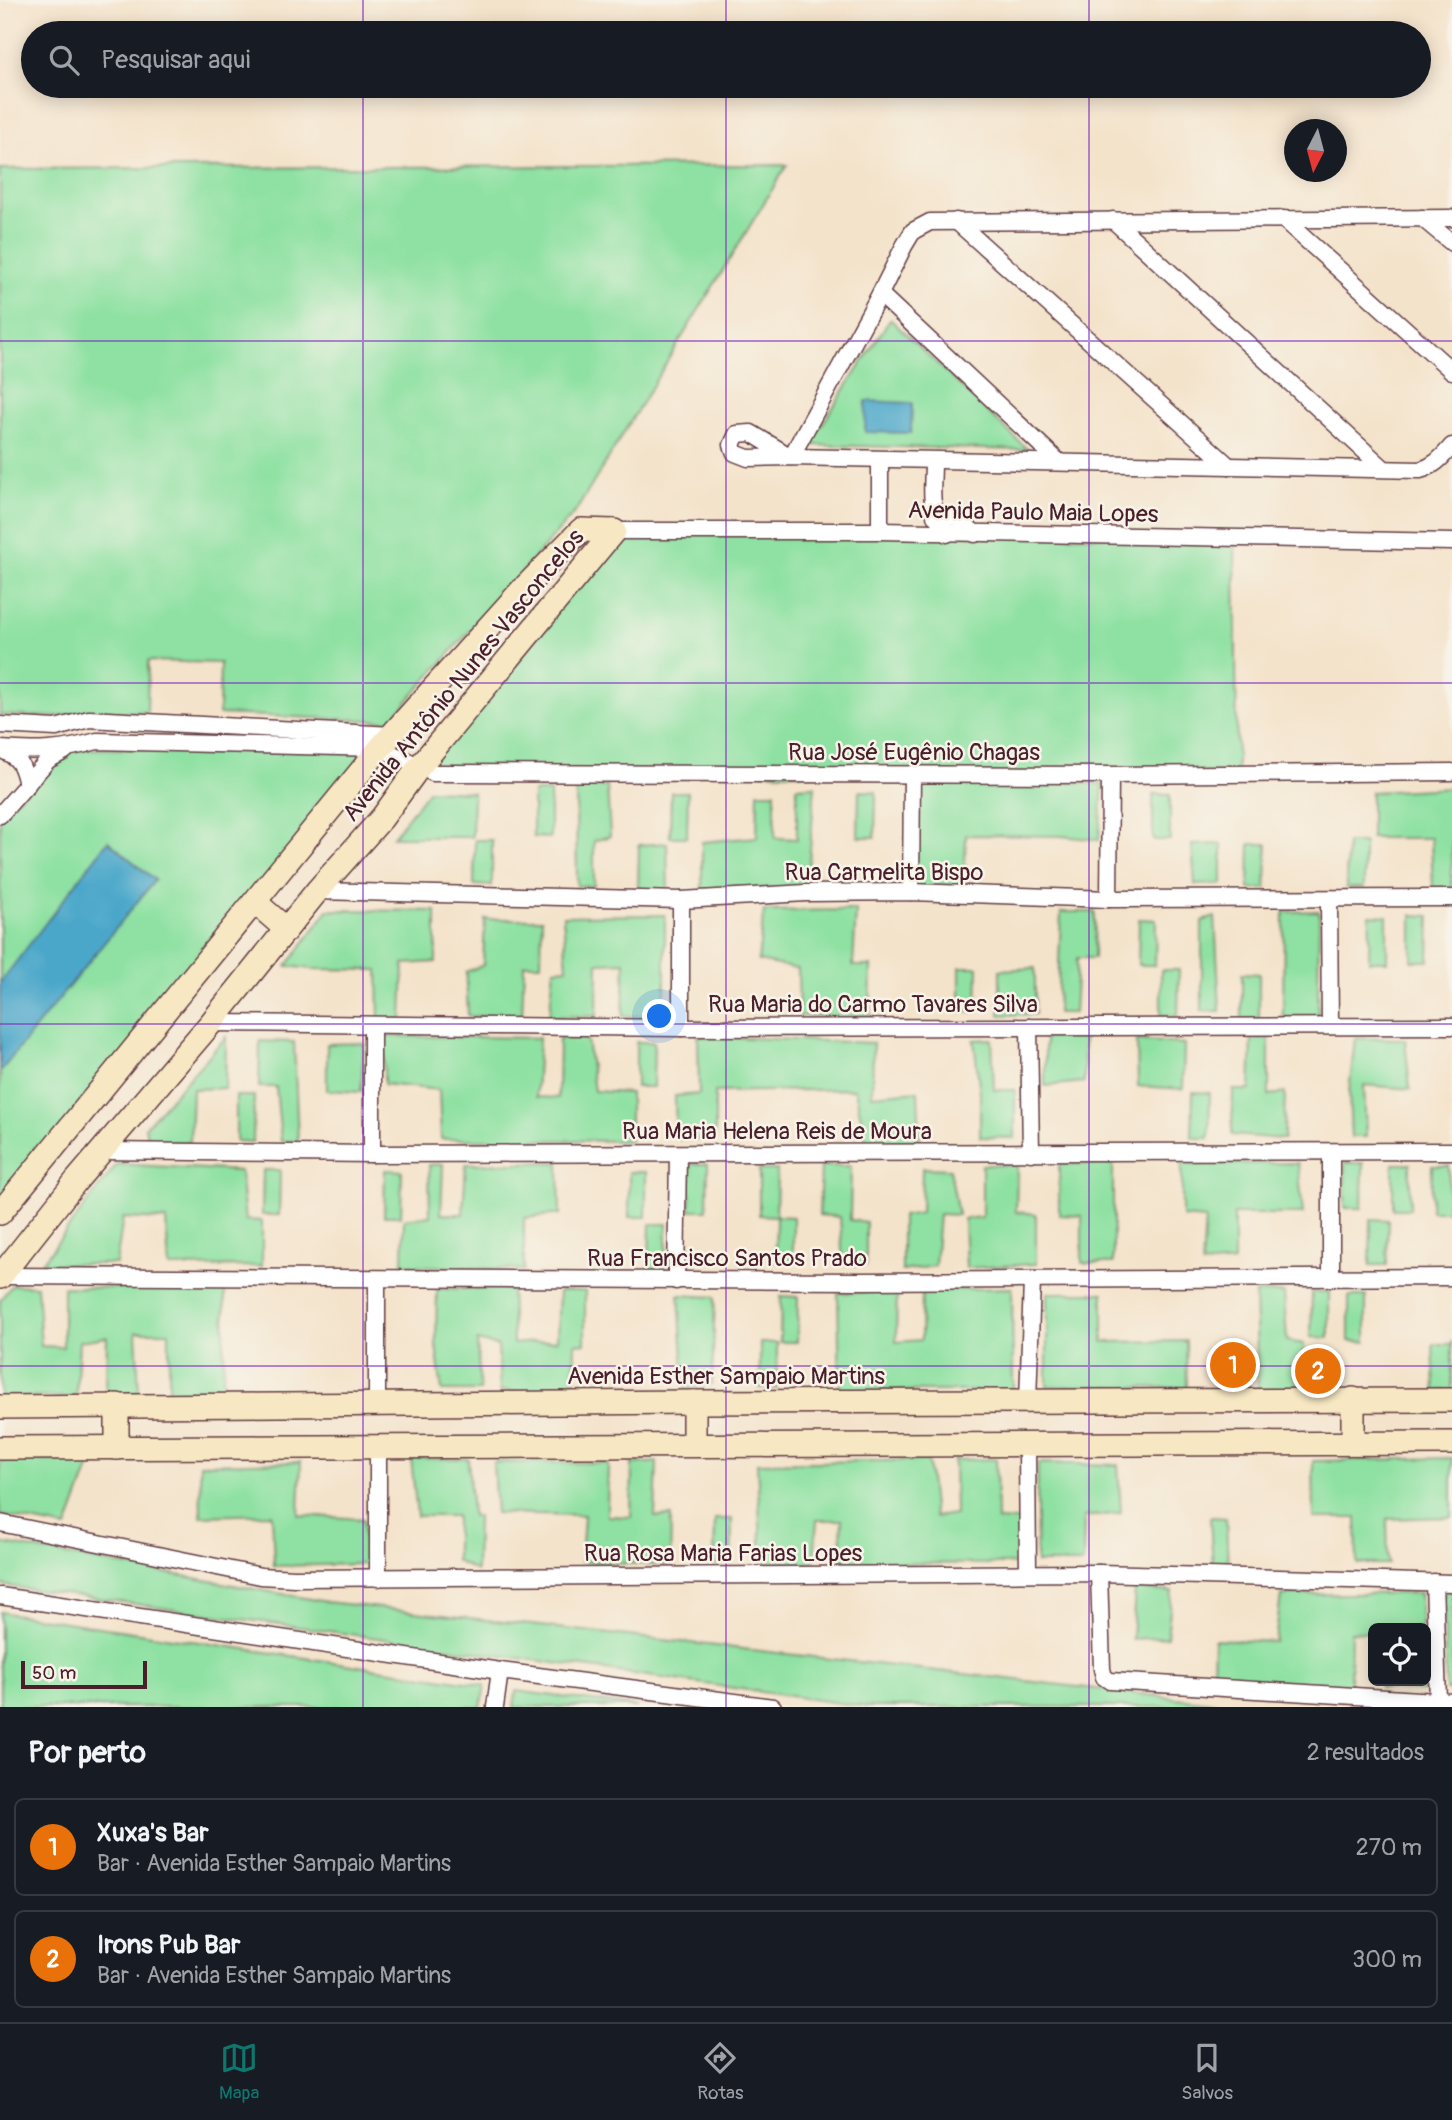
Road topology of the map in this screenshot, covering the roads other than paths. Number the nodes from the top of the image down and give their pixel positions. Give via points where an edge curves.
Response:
1 (1422, 218) junction
2 (1452, 218) edge
3 (1283, 219) junction
4 (1114, 220) junction
5 (956, 221) junction
6 (1452, 243) edge
7 (880, 294) junction
8 (1452, 371) edge
9 (1452, 446) edge
10 (880, 460) junction
11 (933, 461) junction
12 (1059, 462) junction
13 (1229, 466) junction
14 (1382, 467) junction
15 (935, 516) junction
16 (614, 531) junction
17 (880, 531) junction
18 (947, 534) junction
19 (975, 534) junction
20 (1452, 542) edge
21 (0, 725) edge
22 (387, 742) junction
23 (0, 749) edge
24 (70, 749) junction
25 (419, 767) junction
26 (1452, 772) edge
27 (912, 774) junction
28 (1111, 775) junction
29 (27, 785) junction
30 (0, 815) edge
31 (317, 891) junction
32 (911, 892) junction
33 (1452, 898) edge
34 (1109, 899) junction
35 (1329, 899) junction
36 (681, 900) junction
37 (256, 902) junction
38 (286, 929) junction
39 (211, 1023) junction
40 (1331, 1026) junction
41 (1452, 1026) edge
42 (372, 1027) junction
43 (1029, 1027) junction
44 (681, 1028) junction
45 (102, 1151) junction
46 (1452, 1151) edge
47 (1331, 1152) junction
48 (1031, 1153) junction
49 (372, 1154) junction
50 (678, 1154) junction
51 (45, 1156) junction
52 (76, 1181) junction
53 (0, 1213) edge
54 (1, 1276) edge
55 (1452, 1277) edge
56 (1331, 1278) junction
57 (377, 1279) junction
58 (1032, 1280) junction
59 (676, 1281) junction
60 (1353, 1399) junction
61 (1452, 1400) edge
62 (694, 1402) junction
63 (1028, 1402) junction
64 (377, 1404) junction
65 (117, 1405) junction
66 (0, 1407) edge
67 (1353, 1442) junction
68 (1452, 1443) edge
69 (1027, 1444) junction
70 (694, 1445) junction
71 (378, 1447) junction
72 (0, 1448) edge
73 (117, 1448) junction
74 (0, 1523) edge
75 (1028, 1573) junction
76 (1099, 1573) junction
77 (378, 1578) junction
78 (1434, 1582) junction
79 (1452, 1583) edge
80 (0, 1596) edge
81 (500, 1671) junction
82 (1445, 1701) edge
83 (495, 1707) edge
84 (774, 1707) edge

1 - 2 street
1 - 3 street
1 - 6 street
3 - 4 street
3 - 8 street
4 - 5 street
4 - 14 street
5 - 7 street via 930,222 913,231
5 - 13 street
7 - 10 street via 791,457
7 - 12 street
9 - 14 street via 1428,468
10 - 11 street
10 - 17 street
11 - 12 street
11 - 15 street
12 - 13 street
13 - 14 street
15 - 18 street
15 - 19 street via 958,517
16 - 17 street, Avenida Paulo Maia Lopes
16 - 22 street, Avenida Antônio Nunes Vasconcelos via 581,530
16 - 25 street, Avenida Antônio Nunes Vasconcelos
17 - 18 street, Avenida Paulo Maia Lopes
18 - 19 street, Avenida Paulo Maia Lopes
19 - 20 street, Avenida Paulo Maia Lopes
21 - 22 street via 56,728 89,719
22 - 24 street via 97,741
22 - 25 street, Rua José Eugênio Chagas
22 - 37 street, Avenida Antônio Nunes Vasconcelos
23 - 24 street
23 - 29 street via 15,756
24 - 29 street via 48,761
25 - 27 street, Rua José Eugênio Chagas via 433,773
25 - 31 street, Avenida Antônio Nunes Vasconcelos via 382,818
26 - 28 street, Rua José Eugênio Chagas
27 - 28 street, Rua José Eugênio Chagas
27 - 32 street
28 - 34 street
29 - 30 street
31 - 36 street, Rua Carmelita Bispo
31 - 38 street, Avenida Antônio Nunes Vasconcelos
32 - 34 street, Rua Carmelita Bispo
32 - 36 street, Rua Carmelita Bispo
33 - 35 street, Rua Carmelita Bispo
34 - 35 street, Rua Carmelita Bispo
35 - 40 street
36 - 44 street
37 - 38 street
37 - 51 street, Avenida Antônio Nunes Vasconcelos
38 - 39 street, Avenida Antônio Nunes Vasconcelos
39 - 42 street, Rua Maria do Carmo Tavares Silva
39 - 45 street, Avenida Antônio Nunes Vasconcelos
40 - 41 street, Rua Maria do Carmo Tavares Silva
40 - 43 street, Rua Maria do Carmo Tavares Silva
42 - 44 street, Rua Maria do Carmo Tavares Silva
42 - 49 street
43 - 44 street, Rua Maria do Carmo Tavares Silva
43 - 48 street
45 - 49 street, Rua Maria Helena Reis de Moura
45 - 52 street, Avenida Antônio Nunes Vasconcelos
46 - 47 street, Rua Maria Helena Reis de Moura
47 - 48 street, Rua Maria Helena Reis de Moura
47 - 56 street
48 - 50 street, Rua Maria Helena Reis de Moura
49 - 50 street, Rua Maria Helena Reis de Moura
50 - 59 street
51 - 52 street
51 - 53 street, Avenida Antônio Nunes Vasconcelos
52 - 54 street, Avenida Antônio Nunes Vasconcelos
54 - 57 street, Rua Francisco Santos Prado
55 - 56 street, Rua Francisco Santos Prado
56 - 58 street, Rua Francisco Santos Prado
57 - 59 street, Rua Francisco Santos Prado
57 - 64 street
58 - 59 street, Rua Francisco Santos Prado
58 - 63 street
60 - 61 street, Avenida Esther Sampaio Martins
60 - 63 street, Avenida Esther Sampaio Martins
60 - 67 street
62 - 63 street, Avenida Esther Sampaio Martins
62 - 64 street, Avenida Esther Sampaio Martins
62 - 70 street
64 - 65 street, Avenida Esther Sampaio Martins
65 - 66 street, Avenida Esther Sampaio Martins
65 - 73 street
67 - 68 street
67 - 69 street
69 - 70 street
69 - 75 street
70 - 71 street
71 - 73 street
71 - 77 street
72 - 73 street
74 - 77 street, Rua Rosa Maria Farias Lopes via 261,1576
75 - 76 street, Rua Rosa Maria Farias Lopes
75 - 77 street, Rua Rosa Maria Farias Lopes
76 - 78 street, Rua Rosa Maria Farias Lopes
76 - 82 street via 1102,1669 1110,1681
78 - 79 street, Rua Rosa Maria Farias Lopes
78 - 82 street
80 - 81 street
81 - 83 street
81 - 84 street

